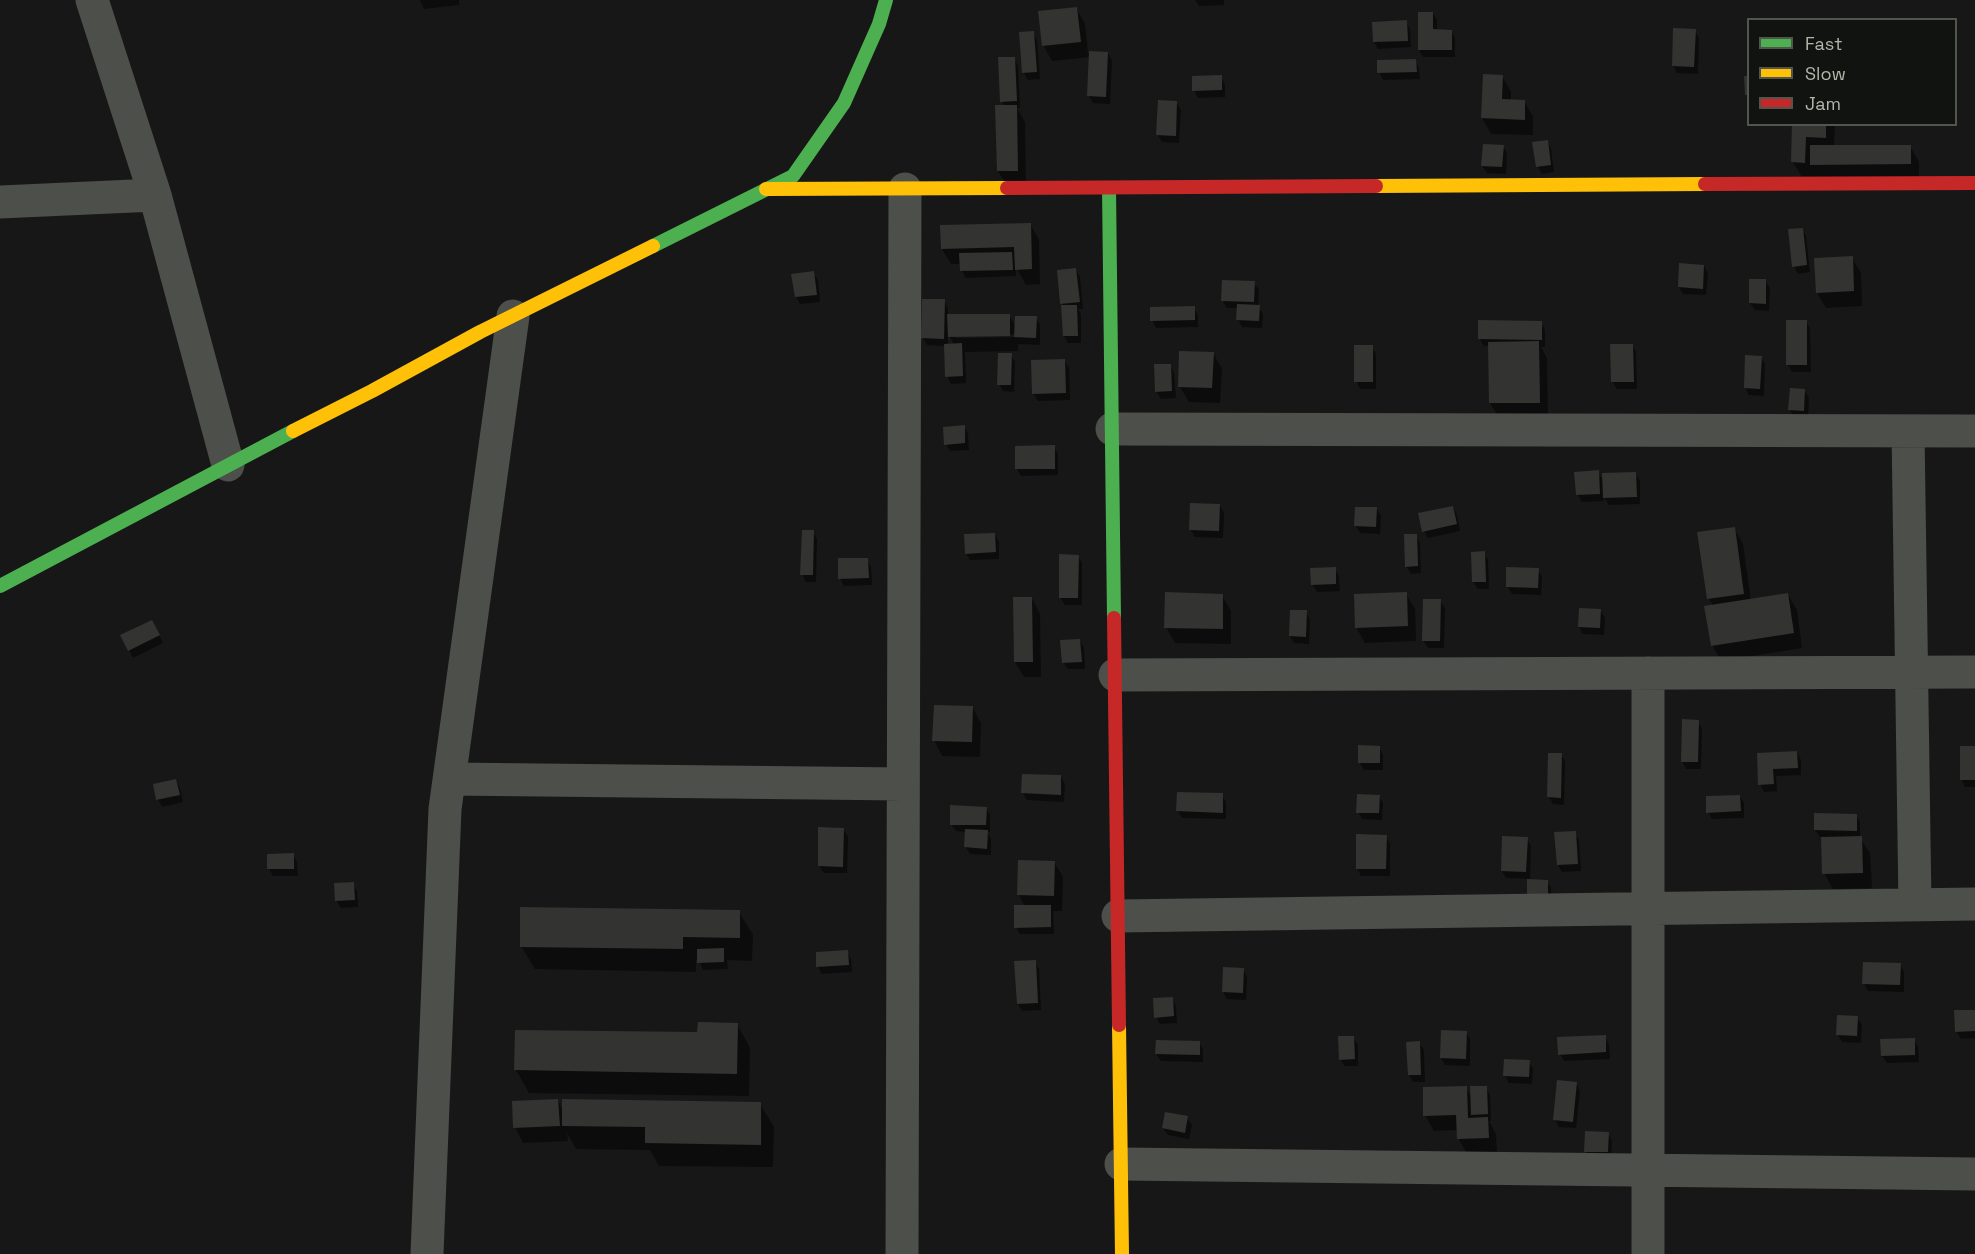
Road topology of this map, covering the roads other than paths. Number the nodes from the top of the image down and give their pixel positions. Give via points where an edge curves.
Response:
1 (92, 0) edge
2 (886, 0) edge
3 (1975, 183) edge
4 (1109, 188) junction
5 (766, 189) junction
6 (905, 189) junction
7 (155, 195) junction
8 (0, 202) edge
9 (513, 316) junction
10 (1112, 429) junction
11 (1908, 431) junction
12 (1975, 431) edge
13 (228, 465) junction
14 (0, 586) edge
15 (1912, 672) junction
16 (1975, 672) edge
17 (1648, 673) junction
18 (1115, 675) junction
19 (450, 779) junction
20 (903, 784) junction
21 (1975, 904) edge
22 (1915, 905) junction
23 (1648, 909) junction
24 (1118, 916) junction
25 (1121, 1164) junction
26 (1648, 1170) junction
27 (1975, 1174) edge
28 (427, 1254) edge
29 (902, 1254) edge
30 (1122, 1254) edge
31 (1648, 1254) edge

1 - 7 street
2 - 5 street via 844,103 793,176
3 - 4 street
4 - 6 street
4 - 10 street
5 - 6 street
5 - 9 street
6 - 20 street
7 - 8 street
7 - 13 street
9 - 13 street
9 - 19 street
10 - 11 street
10 - 18 street
11 - 12 street
11 - 15 street
13 - 14 street
15 - 16 street
15 - 17 street
15 - 22 street
17 - 18 street
17 - 23 street
18 - 24 street
19 - 20 street
19 - 28 street via 445,809
20 - 29 street
21 - 22 street
22 - 23 street
23 - 24 street
23 - 26 street
24 - 25 street
25 - 26 street
25 - 30 street
26 - 27 street
26 - 31 street

